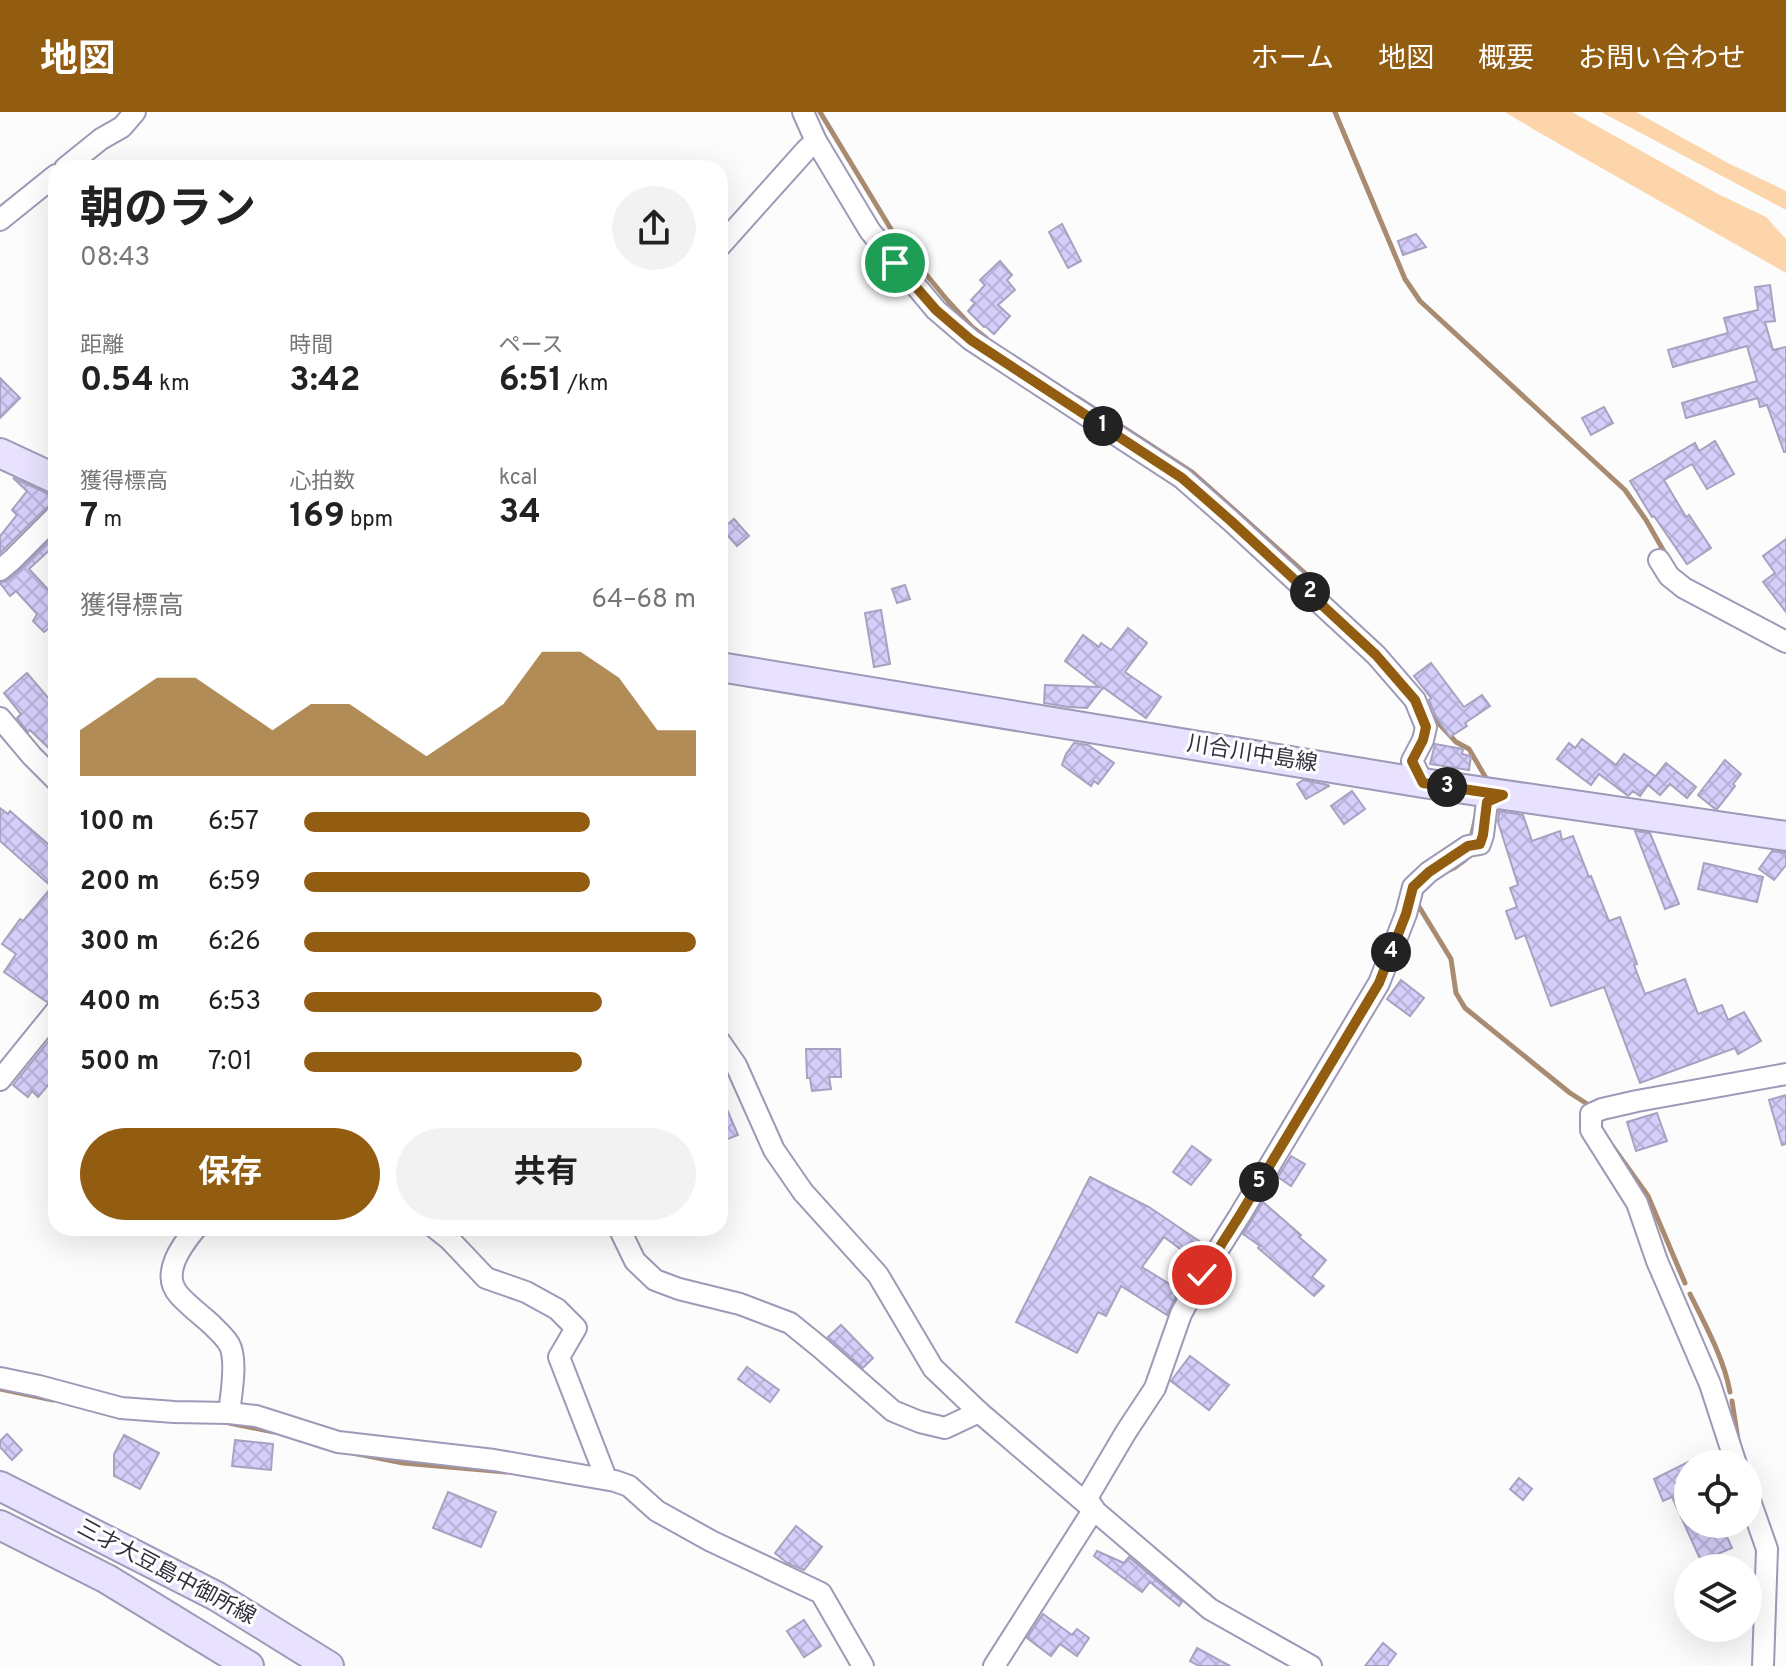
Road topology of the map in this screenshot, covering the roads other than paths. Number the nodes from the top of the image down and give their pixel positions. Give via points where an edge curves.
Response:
1 (135, 112) edge
2 (803, 112) edge
3 (816, 141) junction
4 (75, 160) edge
5 (48, 181) edge
6 (0, 220) edge
7 (728, 237) edge
8 (0, 453) edge
9 (48, 475) edge
10 (48, 524) edge
11 (1659, 560) dead end
12 (0, 570) edge
13 (1786, 642) edge
14 (728, 668) edge
15 (0, 718) edge
16 (48, 772) edge
17 (1423, 783) junction
18 (1503, 795) junction
19 (1786, 836) edge
20 (48, 1021) edge
21 (728, 1054) edge
22 (1786, 1074) edge
23 (0, 1080) edge
24 (189, 1236) edge
25 (445, 1236) edge
26 (623, 1236) edge
27 (0, 1378) edge
28 (979, 1412) junction
29 (229, 1413) junction
30 (1731, 1450) edge
31 (606, 1478) junction
32 (0, 1486) edge
33 (1094, 1509) junction
34 (0, 1525) edge
35 (1762, 1535) edge
36 (249, 1666) edge
37 (329, 1666) edge
38 (863, 1666) edge
39 (994, 1666) edge
40 (1311, 1666) edge
41 (1763, 1666) edge

1 - 4 street
2 - 3 street
3 - 7 street
3 - 17 street via 870,231 936,310 971,340 1182,478 1376,655 1415,700 1426,727 1412,761
5 - 6 street
8 - 9 main road
10 - 12 street
11 - 13 street via 1684,588
14 - 17 main road, 川合川中島線
15 - 16 street
17 - 18 main road, 川合川中島線
18 - 19 main road, 川合川中島線
18 - 33 street via 1487,802 1480,844 1468,846 1413,887 1379,983 1202,1275 1181,1314 1155,1388 1087,1498
20 - 23 street
21 - 28 street via 774,1150 803,1192 878,1275 933,1368
22 - 30 street via 1591,1114 1591,1130 1637,1203
24 - 29 street via 171,1275 177,1293 231,1345
25 - 31 street via 486,1278 557,1309 576,1328 559,1357
26 - 28 street via 635,1261 655,1280 790,1323 893,1411 945,1428
27 - 29 street via 121,1408
28 - 33 street
29 - 31 street via 256,1416 338,1442
31 - 38 street via 629,1486 657,1511 711,1541 821,1593
32 - 37 main road, 三才大豆島中御所線 via 216,1596
33 - 39 street
33 - 40 street via 1210,1609
34 - 36 main road, 三才大豆島中御所線 via 107,1579
35 - 41 street via 1767,1549

